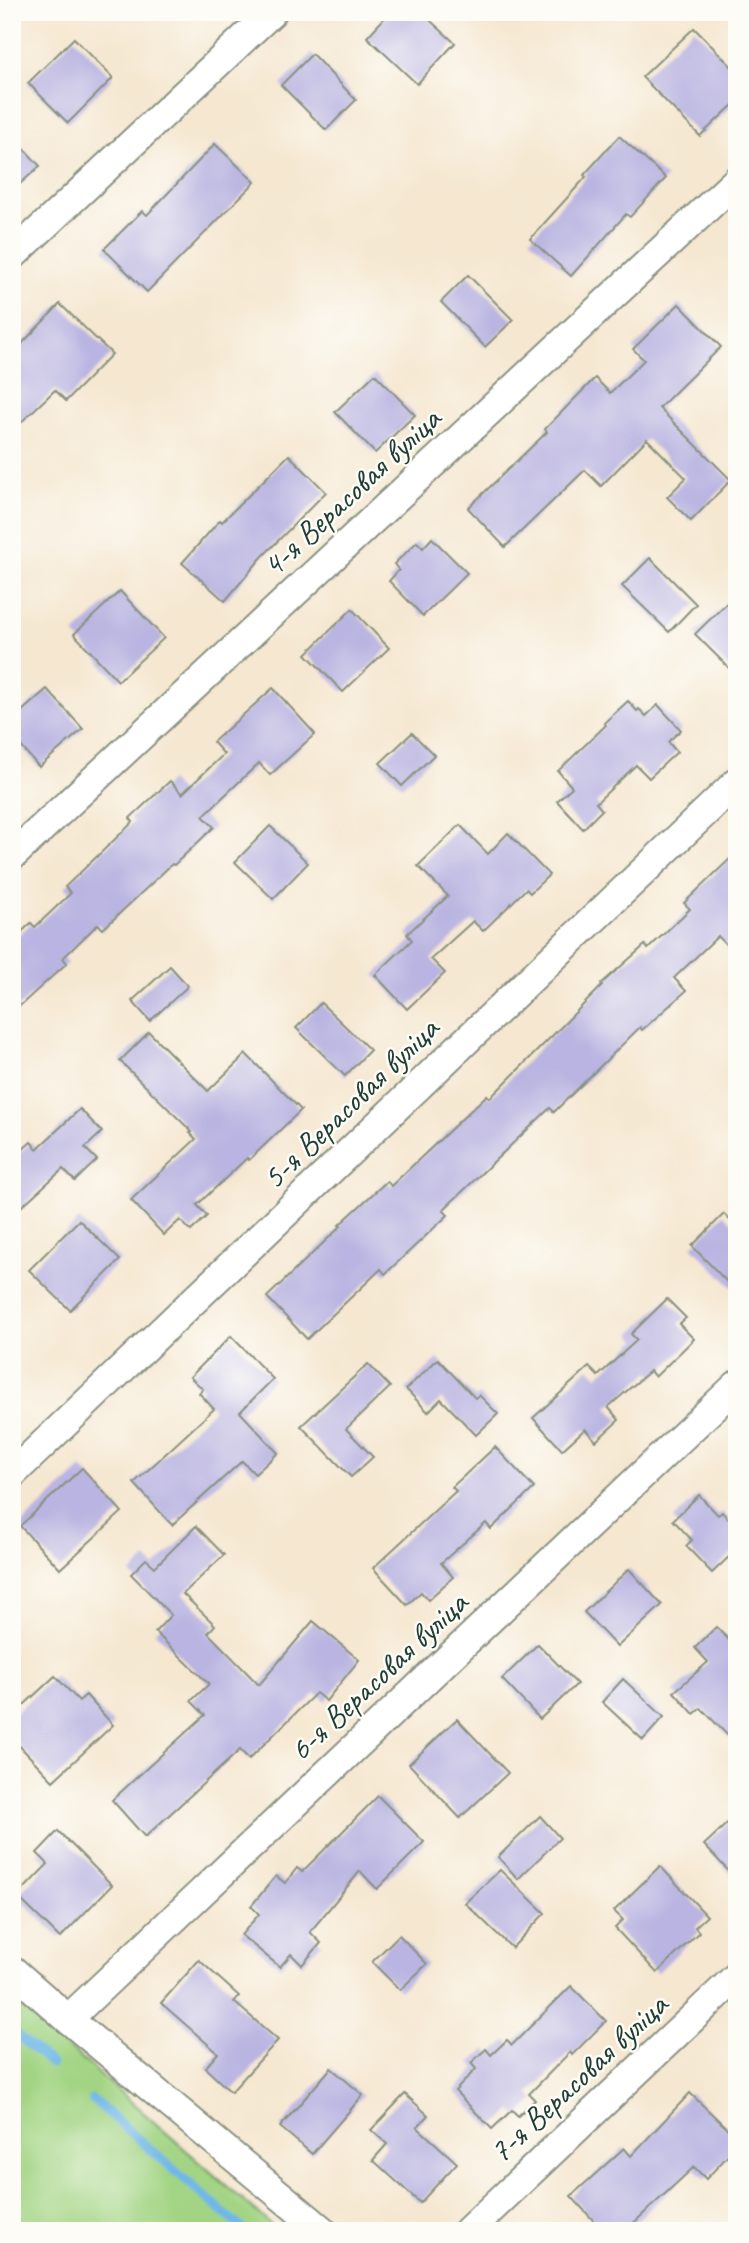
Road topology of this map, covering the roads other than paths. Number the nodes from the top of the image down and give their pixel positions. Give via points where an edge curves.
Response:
1 (272, 12) edge
2 (737, 180) edge
3 (12, 256) edge
4 (737, 782) edge
5 (12, 856) edge
6 (737, 1385) edge
7 (12, 1474) edge
8 (12, 1970) edge
9 (737, 1976) edge
10 (68, 2019) junction
11 (323, 2231) edge
12 (468, 2231) edge

1 - 3 street
2 - 5 street, 4-я Верасовая вуліца
4 - 7 street, 5-я Верасовая вуліца
6 - 10 street, 6-я Верасовая вуліца
8 - 10 street
9 - 12 street, 7-я Верасовая вуліца
10 - 11 street

